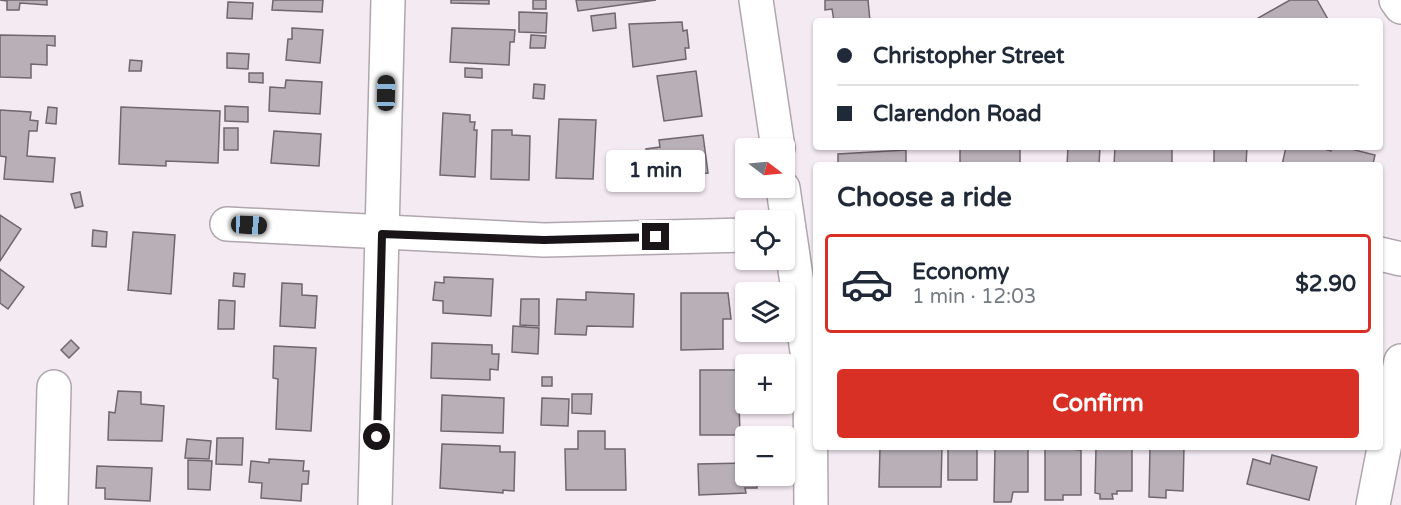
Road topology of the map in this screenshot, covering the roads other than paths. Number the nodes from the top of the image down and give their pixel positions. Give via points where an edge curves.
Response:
1 (388, 0) edge
2 (756, 0) edge
3 (1396, 0) edge
4 (1401, 7) edge
5 (777, 138) edge
6 (786, 198) edge
7 (227, 224) dead end
8 (797, 233) edge
9 (382, 234) junction
10 (735, 235) edge
11 (1383, 255) edge
12 (1401, 259) edge
13 (1401, 361) edge
14 (54, 387) dead end
15 (51, 505) edge
16 (375, 505) edge
17 (811, 505) edge
18 (1373, 505) edge

1 - 9 street
2 - 5 street
3 - 4 street
6 - 8 street
7 - 9 street
8 - 17 street via 810,372
9 - 10 street via 544,240
9 - 16 street
11 - 12 street
13 - 18 street
14 - 15 street

